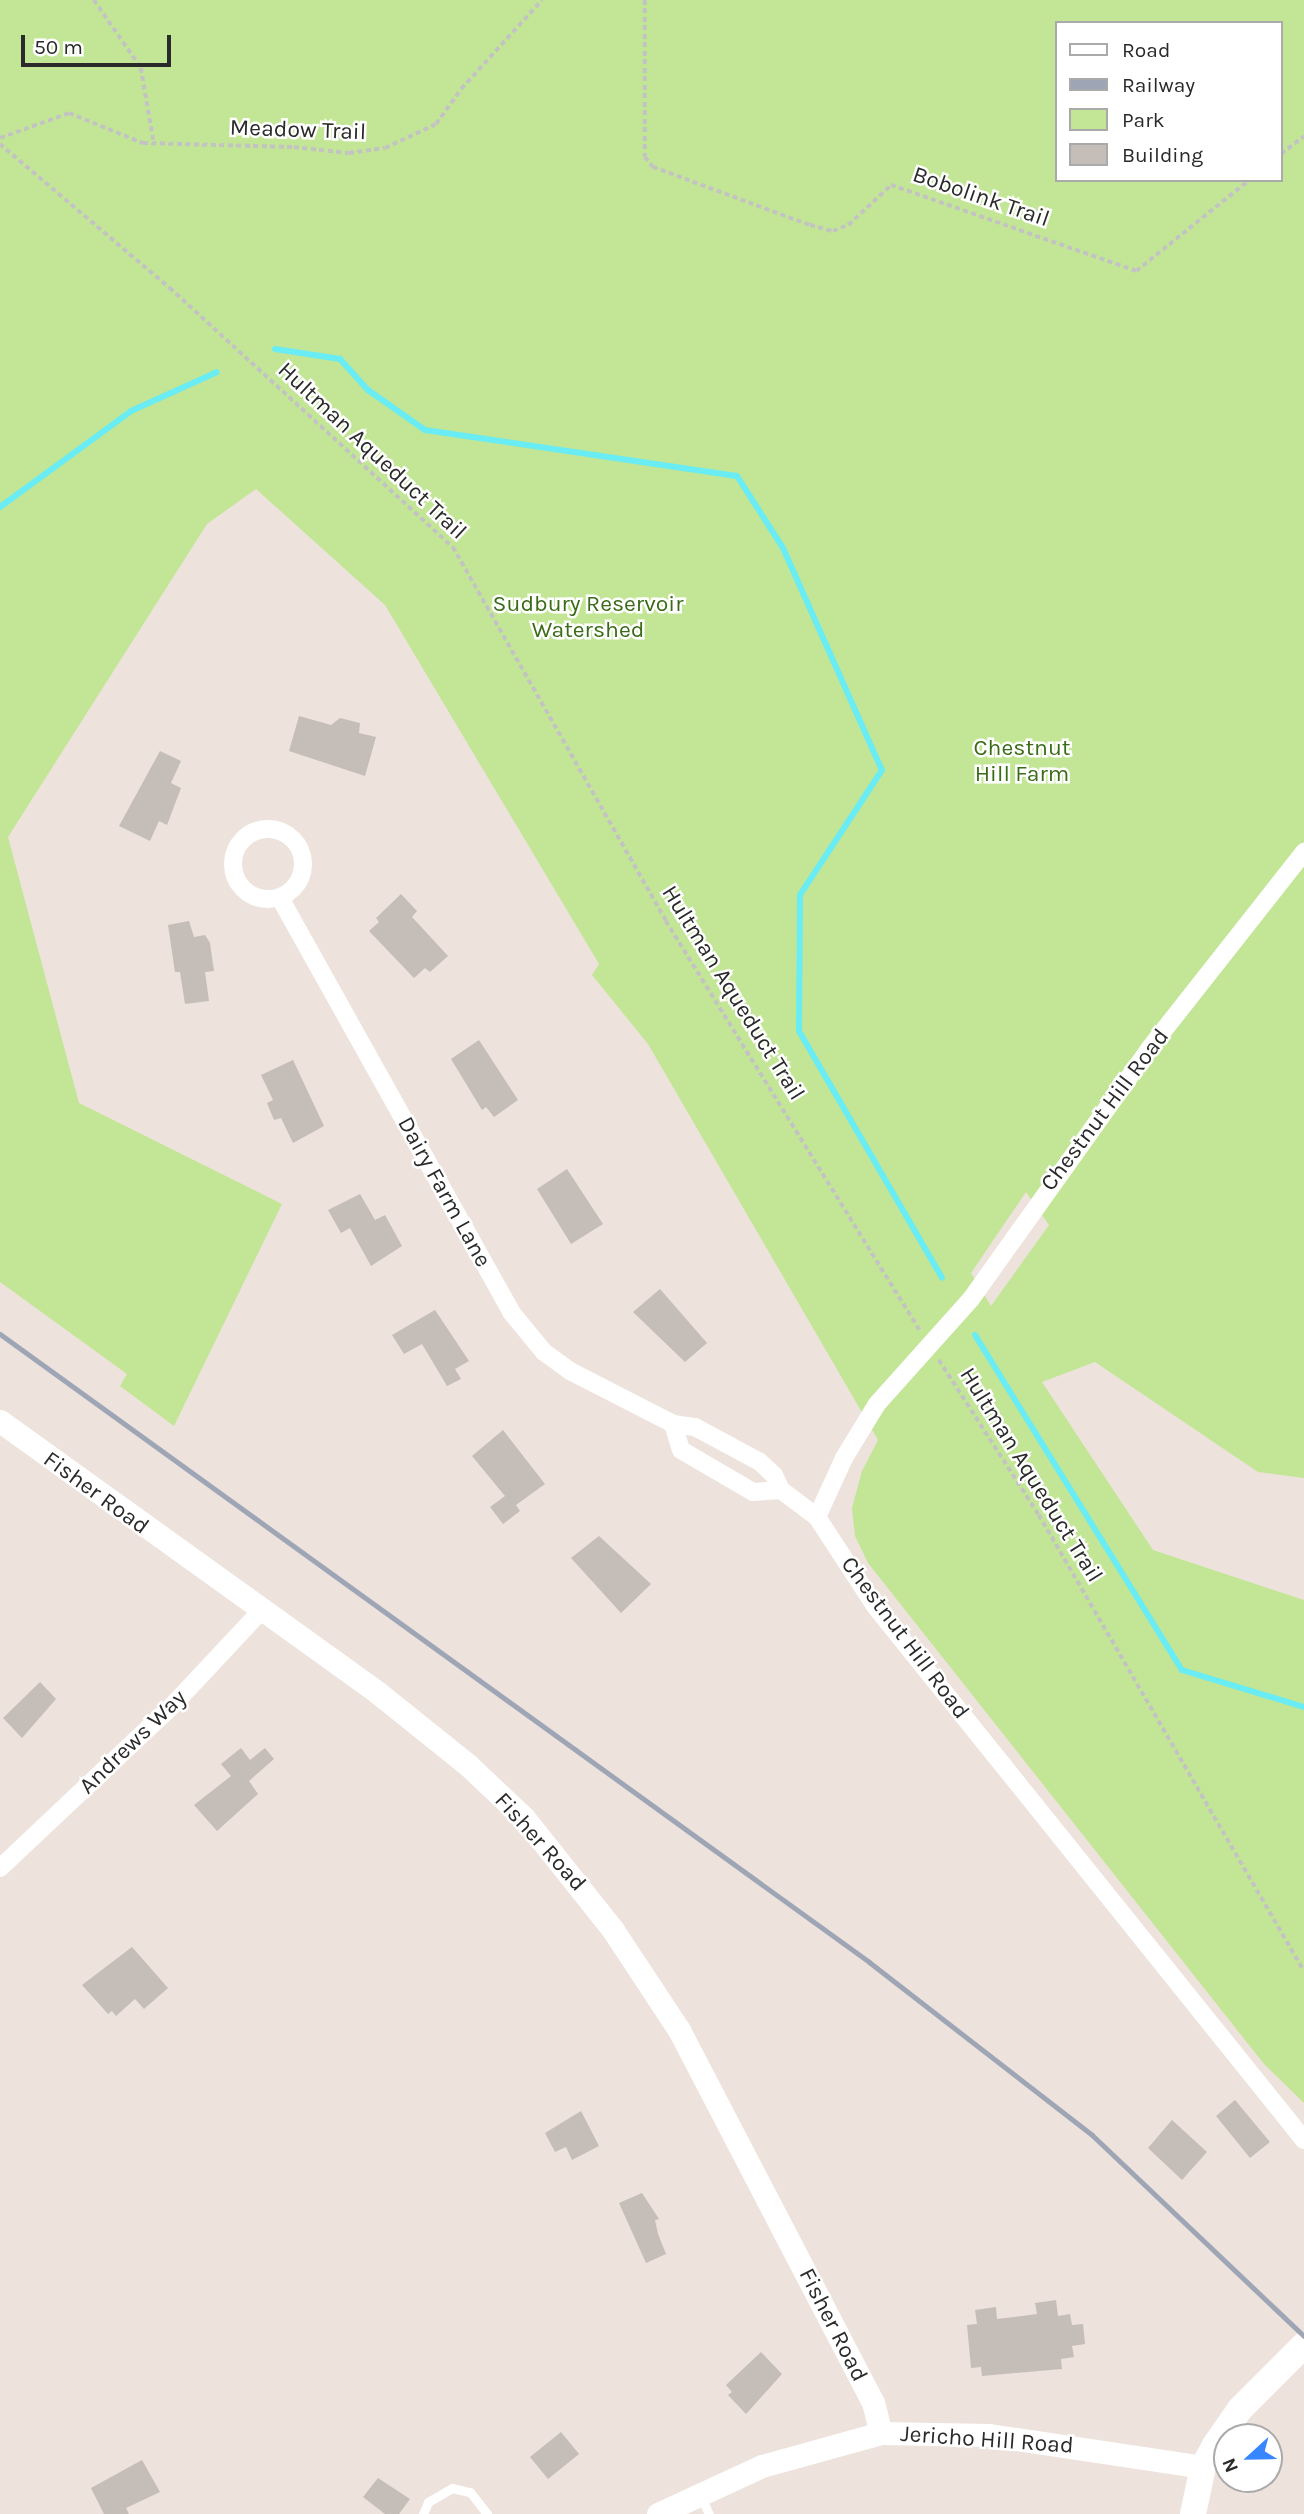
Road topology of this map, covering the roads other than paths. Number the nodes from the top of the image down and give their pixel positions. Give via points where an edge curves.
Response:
1 (1304, 852) edge
2 (280, 898) junction
3 (0, 1421) edge
4 (673, 1423) junction
5 (781, 1490) junction
6 (817, 1517) junction
7 (261, 1611) junction
8 (0, 1868) edge
9 (1304, 2140) edge
10 (1302, 2346) edge
11 (880, 2433) junction
12 (1203, 2467) junction
13 (704, 2504) edge
14 (423, 2514) edge
15 (487, 2514) edge
16 (658, 2514) edge
17 (1193, 2514) edge

1 - 6 street, Chestnut Hill Road via 1140,1060 971,1299 877,1404 844,1458
2 - 2 street via 302,874 301,852 296,842 278,830 255,831 237,847 233,871 245,891 256,897
2 - 4 street, Dairy Farm Lane via 511,1312 544,1352 572,1373
3 - 7 street, Fisher Road
4 - 5 street, Dairy Farm Lane via 695,1427 760,1461
4 - 5 street via 681,1450 754,1492
5 - 6 street, Dairy Farm Lane
6 - 9 street, Chestnut Hill Road via 875,1606
7 - 8 street, Andrews Way via 172,1706
7 - 11 street, Fisher Road via 377,1692 468,1765 524,1818 578,1883 645,1974 698,2064 873,2402
10 - 12 main road via 1240,2409
11 - 12 street, Jericho Hill Road via 989,2435
11 - 13 street, Jericho Hill Road via 762,2466
12 - 17 main road
13 - 16 street, Jericho Hill Road
14 - 15 lane via 428,2502 452,2488 470,2492

